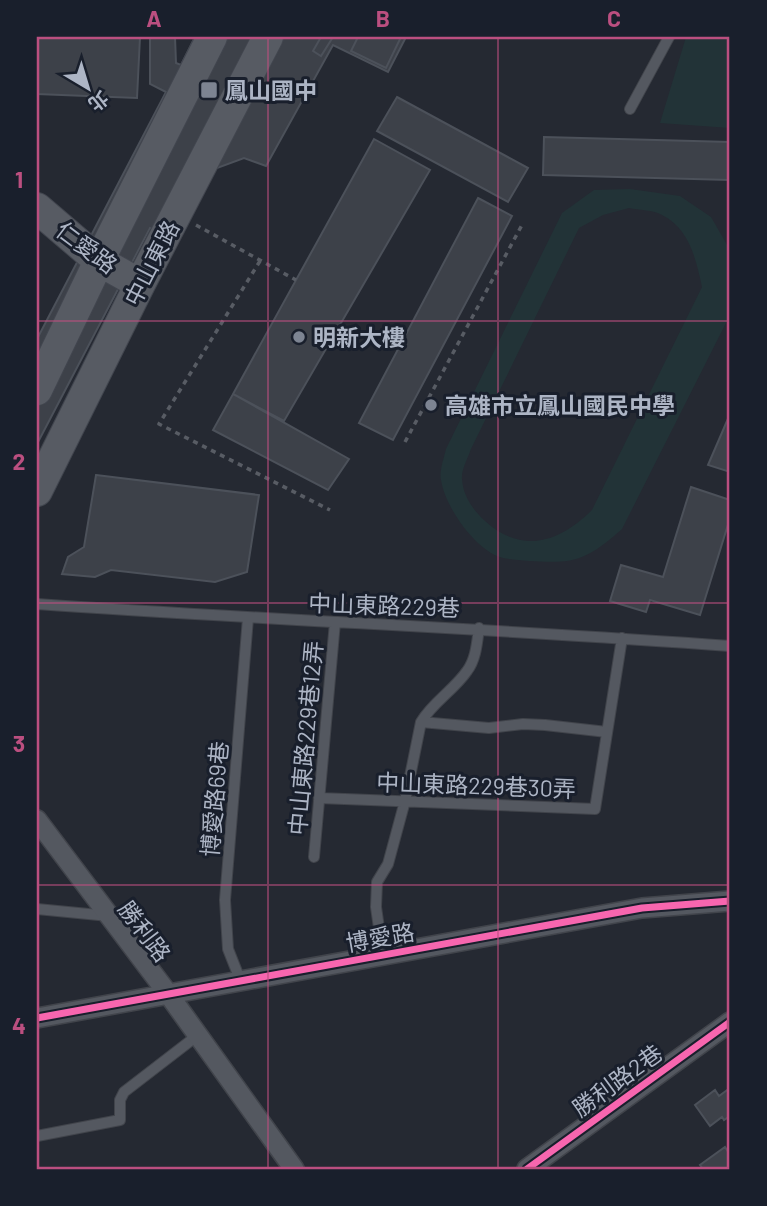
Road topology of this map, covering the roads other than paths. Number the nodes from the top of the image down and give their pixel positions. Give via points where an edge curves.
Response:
1 (212, 37) edge
2 (268, 37) edge
3 (669, 37) edge
4 (630, 109) dead end
5 (37, 208) edge
6 (99, 261) junction
7 (140, 284) junction
8 (45, 354) edge
9 (37, 390) edge
10 (37, 491) edge
11 (37, 604) edge
12 (248, 618) junction
13 (335, 622) junction
14 (478, 628) junction
15 (622, 638) junction
16 (730, 646) edge
17 (421, 722) junction
18 (607, 732) junction
19 (319, 798) junction
20 (405, 801) junction
21 (37, 820) edge
22 (314, 857) dead end
23 (730, 901) edge
24 (37, 909) edge
25 (109, 916) junction
26 (383, 956) junction
27 (241, 982) junction
28 (169, 995) junction
29 (37, 1018) edge
30 (730, 1023) edge
31 (198, 1035) junction
32 (37, 1136) edge
33 (294, 1169) edge
34 (527, 1169) edge

1 - 6 main road, 中山東路
2 - 7 main road, 中山東路
3 - 4 lane
5 - 6 main road, 仁愛路
6 - 7 main road, 仁愛路
6 - 8 main road, 中山東路
7 - 10 main road, 中山東路
8 - 9 main road, 中山東路
11 - 12 lane, 中山東路229巷
12 - 13 lane, 中山東路229巷
12 - 27 lane, 博愛路69巷 via 225,901 228,949
13 - 14 lane, 中山東路229巷
13 - 19 lane, 中山東路229巷12弄
14 - 15 lane, 中山東路229巷
14 - 17 lane via 475,654 467,671
15 - 16 lane, 中山東路229巷
15 - 18 lane, 中山東路229巷30弄
17 - 18 lane via 489,728 545,725
17 - 20 lane
18 - 20 lane, 中山東路229巷30弄 via 595,809
19 - 20 lane, 中山東路229巷30弄
19 - 22 lane, 中山東路229巷12弄
20 - 26 lane via 388,863 377,883
21 - 25 street, 勝利路
23 - 26 street, 博愛路 via 642,908
24 - 25 lane
25 - 28 street, 勝利路
26 - 27 street, 博愛路
27 - 28 street, 博愛路
28 - 29 street, 博愛路
28 - 31 street, 勝利路
30 - 34 street, 勝利路2巷
31 - 32 lane via 124,1092 120,1121
31 - 33 street, 勝利路

